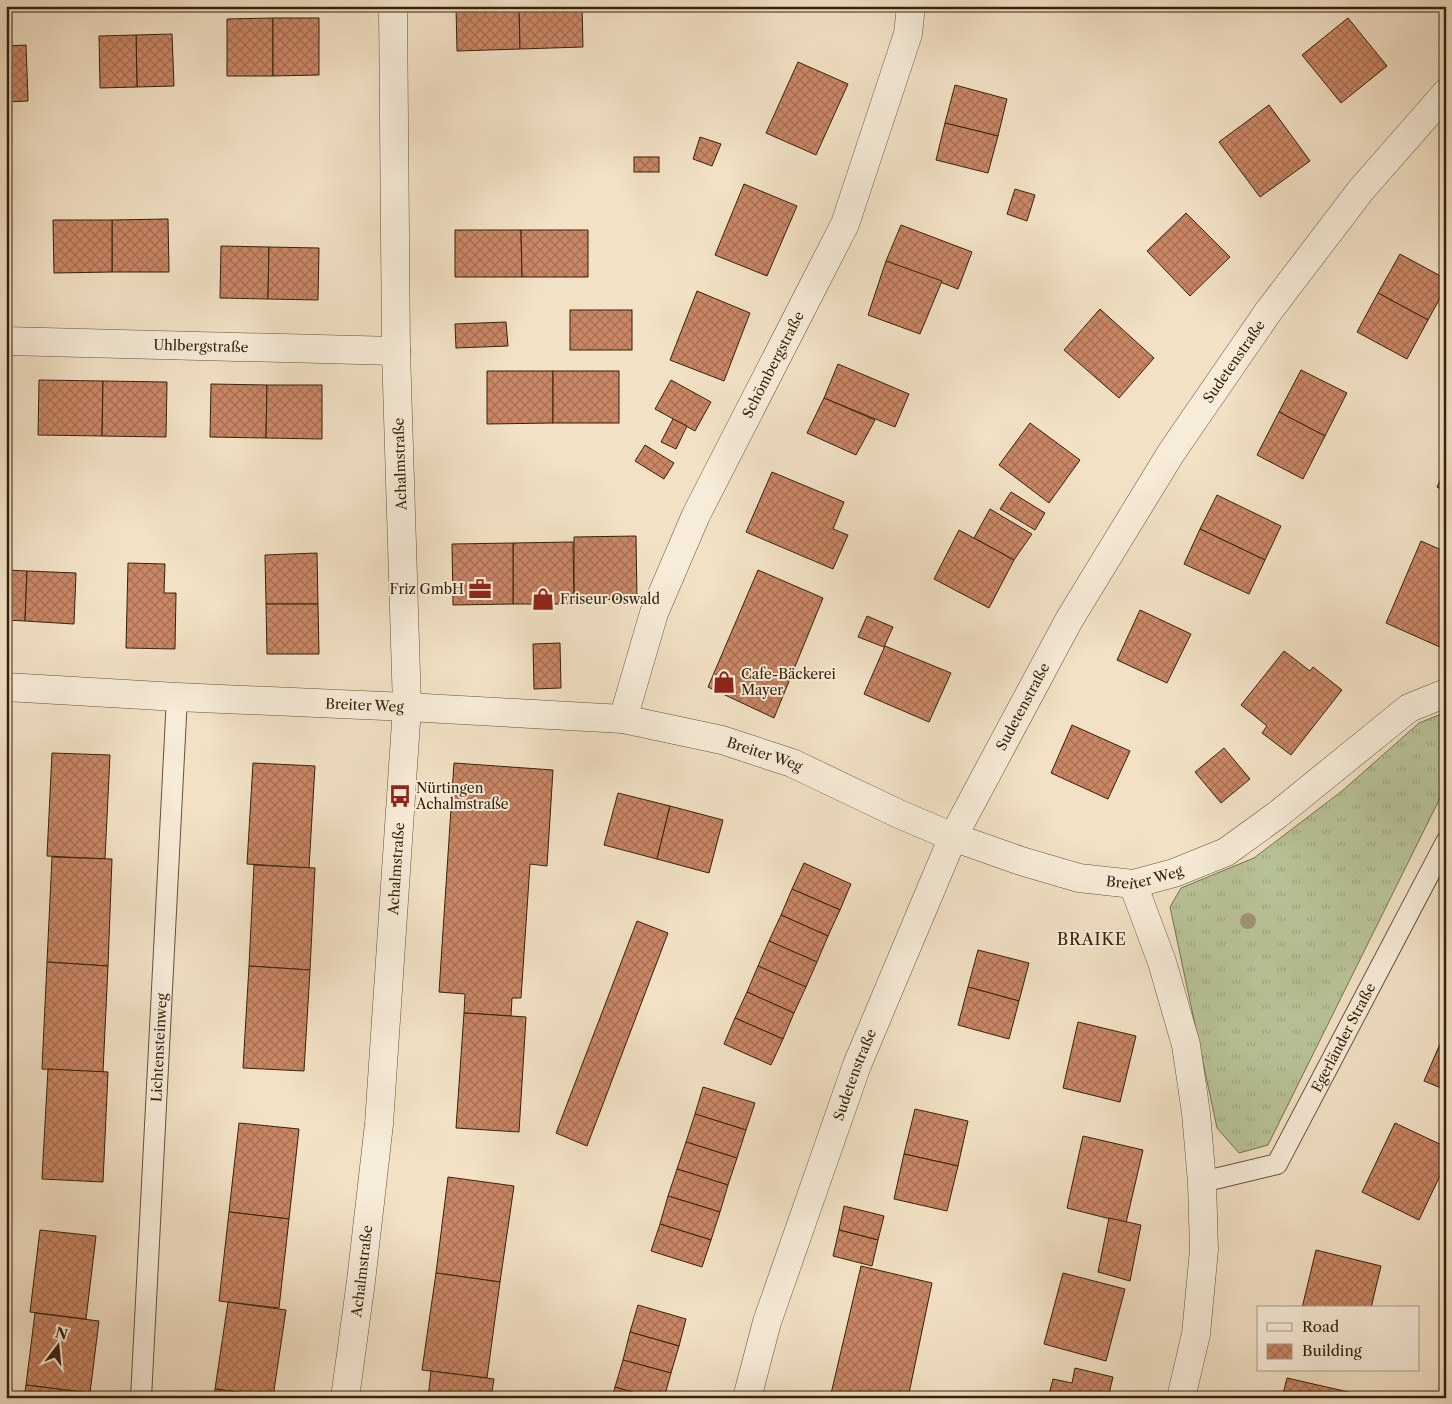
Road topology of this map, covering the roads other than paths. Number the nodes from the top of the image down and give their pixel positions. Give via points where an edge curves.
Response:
1 (393, 6) edge
2 (911, 6) edge
3 (1446, 93) edge
4 (6, 341) edge
5 (396, 351) junction
6 (6, 687) edge
7 (1446, 693) edge
8 (176, 697) junction
9 (407, 707) junction
10 (623, 719) junction
11 (953, 837) junction
12 (1446, 842) edge
13 (1133, 884) junction
14 (1202, 1182) junction
15 (141, 1398) edge
16 (345, 1398) edge
17 (747, 1398) edge
18 (1181, 1398) edge

1 - 5 street, Achalmstraße
2 - 10 street, Schömbergstraße via 908,34 845,224 696,515 654,613
3 - 11 street, Sudetenstraße via 1361,190 1268,312 1172,453 1069,620
4 - 5 street, Uhlbergstraße
5 - 9 street, Achalmstraße
6 - 8 street, Breiter Weg
7 - 13 street, Breiter Weg via 1409,708 1226,852 1174,873
8 - 9 street, Breiter Weg
8 - 15 lane, Lichtensteinweg
9 - 10 street, Breiter Weg
9 - 16 street, Achalmstraße via 379,1124
10 - 11 street, Breiter Weg via 722,740 792,763
11 - 13 street, Breiter Weg via 1078,878
11 - 17 street, Sudetenstraße via 857,1065 767,1322
12 - 14 lane, Egerländer Straße via 1277,1164
13 - 14 street via 1162,962 1186,1045
14 - 18 street via 1204,1250 1196,1334

